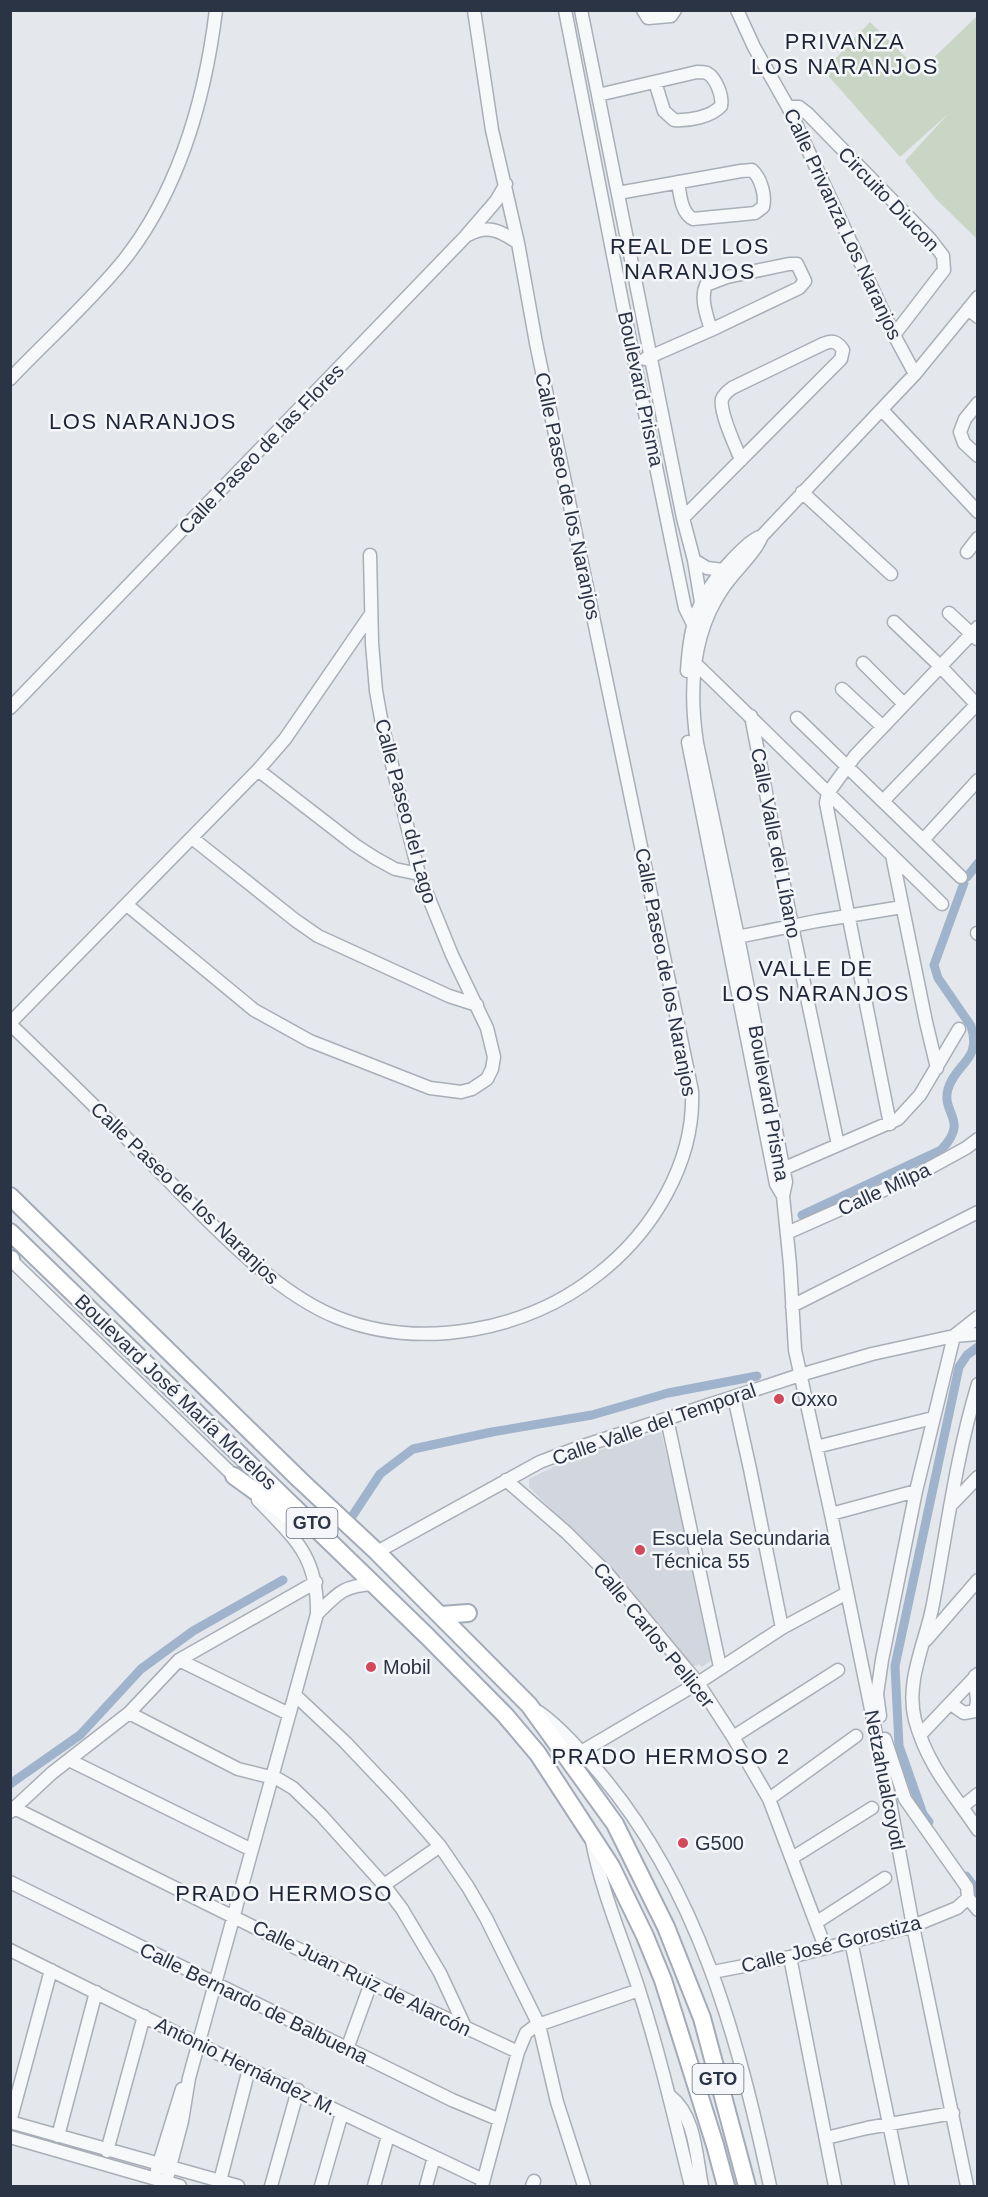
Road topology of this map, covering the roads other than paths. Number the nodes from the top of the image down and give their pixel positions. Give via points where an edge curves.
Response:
1 (216, 10) edge
2 (474, 10) edge
3 (566, 10) edge
4 (581, 10) edge
5 (643, 10) edge
6 (675, 10) edge
7 (737, 10) edge
8 (655, 82) junction
9 (598, 95) junction
10 (788, 107) junction
11 (678, 182) junction
12 (506, 184) junction
13 (618, 193) junction
14 (465, 237) junction
15 (519, 243) junction
16 (978, 297) edge
17 (973, 313) edge
18 (711, 330) junction
19 (894, 335) junction
20 (651, 356) junction
21 (636, 364) junction
22 (915, 374) junction
23 (10, 379) edge
24 (978, 403) edge
25 (882, 410) junction
26 (978, 456) edge
27 (741, 460) junction
28 (802, 492) junction
29 (978, 512) edge
30 (683, 518) junction
31 (762, 536) junction
32 (978, 538) edge
33 (967, 552) dead end
34 (370, 555) dead end
35 (694, 561) junction
36 (723, 570) junction
37 (891, 574) dead end
38 (700, 601) junction
39 (949, 614) dead end
40 (371, 615) junction
41 (708, 616) junction
42 (894, 622) dead end
43 (697, 629) junction
44 (975, 633) edge
45 (695, 663) junction
46 (862, 663) dead end
47 (940, 666) junction
48 (842, 689) dead end
49 (904, 704) junction
50 (977, 704) edge
51 (10, 708) edge
52 (751, 716) junction
53 (797, 718) dead end
54 (883, 728) junction
55 (849, 766) junction
56 (258, 770) junction
57 (978, 780) edge
58 (828, 794) junction
59 (883, 801) junction
60 (192, 838) junction
61 (923, 840) junction
62 (892, 854) junction
63 (419, 874) junction
64 (961, 877) dead end
65 (942, 904) dead end
66 (127, 905) junction
67 (902, 907) junction
68 (848, 916) junction
69 (792, 926) junction
70 (733, 938) junction
71 (477, 1005) junction
72 (10, 1024) edge
73 (959, 1029) dead end
74 (937, 1068) junction
75 (890, 1124) junction
76 (978, 1139) edge
77 (838, 1144) junction
78 (779, 1170) junction
79 (10, 1196) edge
80 (978, 1212) edge
81 (10, 1232) edge
82 (787, 1233) junction
83 (11, 1259) edge
84 (792, 1306) junction
85 (978, 1317) edge
86 (978, 1334) edge
87 (954, 1336) junction
88 (800, 1375) junction
89 (978, 1384) edge
90 (734, 1397) junction
91 (933, 1418) junction
92 (666, 1419) junction
93 (816, 1447) junction
94 (234, 1476) junction
95 (978, 1477) edge
96 (506, 1480) junction
97 (916, 1491) junction
98 (950, 1507) junction
99 (831, 1514) junction
100 (377, 1552) junction
101 (348, 1558) junction
102 (978, 1580) edge
103 (316, 1582) junction
104 (374, 1584) junction
105 (847, 1593) junction
106 (468, 1613) dead end
107 (317, 1614) junction
108 (441, 1615) junction
109 (782, 1628) junction
110 (925, 1641) junction
111 (179, 1660) junction
112 (720, 1667) junction
113 (838, 1670) dead end
114 (976, 1675) edge
115 (698, 1683) junction
116 (295, 1695) junction
117 (951, 1704) junction
118 (529, 1705) junction
119 (976, 1712) edge
120 (129, 1713) junction
121 (289, 1714) junction
122 (920, 1735) junction
123 (856, 1736) dead end
124 (733, 1737) junction
125 (581, 1752) junction
126 (69, 1760) junction
127 (271, 1778) junction
128 (978, 1794) edge
129 (769, 1799) junction
130 (962, 1807) junction
131 (872, 1808) dead end
132 (12, 1810) edge
133 (978, 1830) edge
134 (590, 1834) junction
135 (440, 1846) junction
136 (252, 1850) junction
137 (792, 1858) junction
138 (885, 1878) dead end
139 (10, 1882) edge
140 (384, 1885) junction
141 (968, 1898) junction
142 (978, 1910) edge
143 (233, 1916) junction
144 (817, 1922) junction
145 (913, 1926) junction
146 (852, 1941) junction
147 (825, 1947) junction
148 (10, 1950) edge
149 (790, 1957) junction
150 (51, 1970) junction
151 (713, 1972) junction
152 (371, 1983) junction
153 (216, 1984) junction
154 (639, 1990) junction
155 (96, 1992) junction
156 (144, 2016) junction
157 (539, 2025) junction
158 (466, 2029) junction
159 (200, 2044) junction
160 (347, 2049) junction
161 (518, 2052) junction
162 (249, 2069) junction
163 (298, 2090) junction
164 (669, 2095) junction
165 (342, 2113) junction
166 (953, 2113) junction
167 (500, 2120) junction
168 (10, 2122) edge
169 (889, 2125) junction
170 (57, 2136) junction
171 (388, 2136) junction
172 (10, 2137) edge
173 (826, 2138) junction
174 (107, 2151) junction
175 (434, 2157) junction
176 (164, 2166) junction
177 (220, 2181) junction
178 (483, 2183) edge
179 (970, 2183) edge
180 (160, 2184) edge
181 (180, 2187) edge
182 (238, 2187) edge
183 (271, 2187) edge
184 (321, 2187) edge
185 (374, 2187) edge
186 (426, 2187) edge
187 (584, 2187) edge
188 (691, 2187) edge
189 (702, 2187) edge
190 (726, 2187) edge
191 (747, 2187) edge
192 (770, 2187) edge
193 (836, 2187) edge
194 (902, 2187) edge

1 - 23 street via 202,96 171,182 150,223 100,287
2 - 12 street, Calle Paseo de los Naranjos via 492,130
3 - 21 street, Boulevard Prisma
4 - 9 street, Boulevard Prisma
5 - 6 street via 648,18 659,19 671,16
7 - 10 street, Calle Privanza Los Naranjos
8 - 8 street via 706,72 719,91 721,106 698,118 674,120 664,111
8 - 9 street
9 - 13 street, Boulevard Prisma
10 - 19 street, Calle Privanza Los Naranjos
10 - 19 street, Circuito Diucon via 799,107 808,114 943,256 944,270
11 - 11 street via 752,170 764,197 764,207 755,213 688,218
11 - 13 street
12 - 14 street, Calle Paseo de las Flores
12 - 15 street, Calle Paseo de los Naranjos
13 - 20 street, Boulevard Prisma
14 - 15 street via 478,230 495,229
14 - 51 street, Calle Paseo de las Flores
15 - 72 street, Calle Paseo de los Naranjos via 536,343 692,1091 689,1138 679,1168 660,1203 639,1235 612,1264 548,1307 479,1329 441,1333 368,1327 336,1317 277,1282
16 - 17 street
17 - 22 street
18 - 18 street via 799,288 804,281 800,268 789,264 706,285 703,299
18 - 20 street
19 - 22 street, Calle Privanza Los Naranjos
20 - 21 street
20 - 30 street, Boulevard Prisma
21 - 43 street, Boulevard Prisma via 685,608
22 - 25 street
24 - 26 street via 960,432 964,443
25 - 28 street
25 - 29 street
27 - 27 street via 841,359 843,351 837,343 823,344 723,395 723,411
27 - 30 street
28 - 31 street
28 - 37 street
30 - 35 street, Boulevard Prisma
31 - 36 street via 752,540
31 - 41 street
32 - 33 street
34 - 40 street, Calle Paseo del Lago
35 - 36 street
35 - 38 street, Boulevard Prisma
36 - 38 street
38 - 41 street, Boulevard Prisma
38 - 43 street
39 - 44 street
40 - 56 street via 285,739
40 - 63 street, Calle Paseo del Lago via 376,691
41 - 43 street
42 - 47 street
43 - 45 street, Boulevard Prisma
43 - 70 street, Boulevard Prisma via 687,667 685,716 695,781
44 - 47 street
45 - 52 street
45 - 70 street, Boulevard Prisma via 692,715
46 - 49 street
47 - 49 street
47 - 50 street
48 - 54 street
49 - 54 street
50 - 59 street
52 - 58 street
52 - 69 street, Calle Valle del Líbano
53 - 55 street
54 - 55 street
55 - 58 street
55 - 59 street
56 - 60 street
56 - 63 street via 355,845 395,869
57 - 61 street
58 - 62 street
58 - 68 street via 826,809
59 - 61 street
60 - 66 street
60 - 71 street via 318,936
61 - 64 street
62 - 65 street
62 - 67 street
63 - 71 street, Calle Paseo del Lago
66 - 71 street, Calle Paseo del Lago via 254,1010 280,1026 430,1088 461,1092 487,1079 494,1058 488,1028
66 - 72 street
67 - 68 street
67 - 74 street
68 - 69 street
68 - 75 street
69 - 70 street
69 - 77 street, Calle Valle del Líbano
70 - 78 street, Boulevard Prisma
73 - 74 street
74 - 75 street via 912,1106
75 - 77 street
76 - 82 street, Calle Milpa via 913,1177
77 - 78 street
78 - 82 street, Boulevard Prisma via 786,1182 783,1196
79 - 100 main road, Boulevard José María Morelos / GTO
80 - 84 street
81 - 101 main road, Boulevard José María Morelos / GTO
82 - 84 street, Boulevard Prisma
83 - 94 street, Boulevard José María Morelos
84 - 88 street, Boulevard Prisma
85 - 87 street, Calle Valle del Temporal
86 - 87 street
87 - 88 street, Calle Valle del Temporal
87 - 91 street
88 - 90 street, Calle Valle del Temporal
88 - 93 street, Netzahualcoyotl
89 - 98 street
90 - 92 street, Calle Valle del Temporal
90 - 109 street
91 - 93 street
91 - 97 street
92 - 96 street, Calle Valle del Temporal via 540,1462
92 - 112 street
93 - 99 street, Netzahualcoyotl
94 - 101 main road
94 - 103 street, Boulevard José María Morelos via 293,1537 307,1557
95 - 98 street
96 - 100 street, Calle Valle del Temporal
96 - 115 street, Calle Carlos Pellicer via 607,1573
97 - 99 street
97 - 141 street via 882,1660 878,1709 905,1799 967,1887
98 - 110 street
99 - 105 street, Netzahualcoyotl
100 - 108 main road, Boulevard José María Morelos / GTO
101 - 104 main road, Boulevard José María Morelos / GTO
102 - 110 street
103 - 107 street, Boulevard José María Morelos
103 - 111 street
104 - 107 street via 352,1586
104 - 134 main road, Boulevard José María Morelos / GTO via 520,1732 563,1789
105 - 109 street
105 - 145 street, Netzahualcoyotl
106 - 108 main road
107 - 116 street
108 - 118 main road, Boulevard José María Morelos / GTO
109 - 112 street
110 - 122 street via 912,1688
111 - 120 street
111 - 121 street
112 - 115 street
113 - 124 street
114 - 117 street
114 - 119 street
115 - 124 street, Calle Carlos Pellicer
115 - 125 street
116 - 121 street
116 - 135 street via 353,1750
117 - 119 street via 964,1713
117 - 122 street
118 - 125 street via 554,1723
118 - 191 main road, GTO via 615,1824 666,1927 702,2018
120 - 126 street
120 - 127 street via 238,1769
121 - 127 street
122 - 130 street via 937,1773
123 - 129 street
124 - 129 street, Calle Carlos Pellicer
125 - 151 street via 640,1824 678,1893
126 - 132 street
126 - 136 street
127 - 136 street
127 - 140 street via 293,1788
128 - 130 street
129 - 137 street, Calle Carlos Pellicer
130 - 133 street
131 - 137 street
132 - 143 street, Calle Juan Ruiz de Alarcón
134 - 154 street via 607,1902
134 - 190 main road, Boulevard José María Morelos / GTO via 615,1874 663,1980
135 - 140 street
135 - 157 street via 486,1918
136 - 143 street
137 - 144 street, Calle Carlos Pellicer
138 - 144 street
139 - 153 street, Calle Bernardo de Balbuena
140 - 158 street via 421,1939
141 - 142 street
141 - 145 street, Calle José Gorostiza via 957,1908
143 - 152 street, Calle Juan Ruiz de Alarcón
143 - 153 street
144 - 147 street, Calle Carlos Pellicer
145 - 146 street, Calle José Gorostiza
145 - 166 street, Netzahualcoyotl
146 - 147 street, Calle José Gorostiza
146 - 169 street
147 - 149 street, Calle José Gorostiza
148 - 150 street, Antonio Hernández M.
149 - 151 street, Calle José Gorostiza
149 - 173 street
150 - 155 street, Antonio Hernández M.
150 - 168 street
151 - 192 street via 746,2081
152 - 158 street, Calle Juan Ruiz de Alarcón
152 - 160 street
153 - 159 street
153 - 160 street, Calle Bernardo de Balbuena
154 - 157 street
154 - 164 street
155 - 156 street, Antonio Hernández M.
155 - 170 street
156 - 159 street, Antonio Hernández M.
156 - 174 street
157 - 161 street via 526,2033
157 - 187 street via 557,2102
158 - 161 street, Calle Juan Ruiz de Alarcón
159 - 162 street, Antonio Hernández M.
159 - 176 street via 182,2090
160 - 167 street, Calle Bernardo de Balbuena
161 - 167 street
162 - 163 street, Antonio Hernández M.
162 - 177 street
163 - 165 street, Antonio Hernández M.
163 - 183 street
164 - 188 street
164 - 189 street via 687,2119
165 - 171 street, Antonio Hernández M.
165 - 184 street
166 - 169 street
166 - 179 street, Netzahualcoyotl
167 - 178 street
168 - 170 street
169 - 173 street
169 - 194 street
170 - 174 street
171 - 175 street, Antonio Hernández M.
171 - 185 street
172 - 180 street
173 - 193 street
174 - 176 street
175 - 178 street, Antonio Hernández M.
175 - 186 street
176 - 177 street
176 - 180 street
177 - 182 street
180 - 181 street

